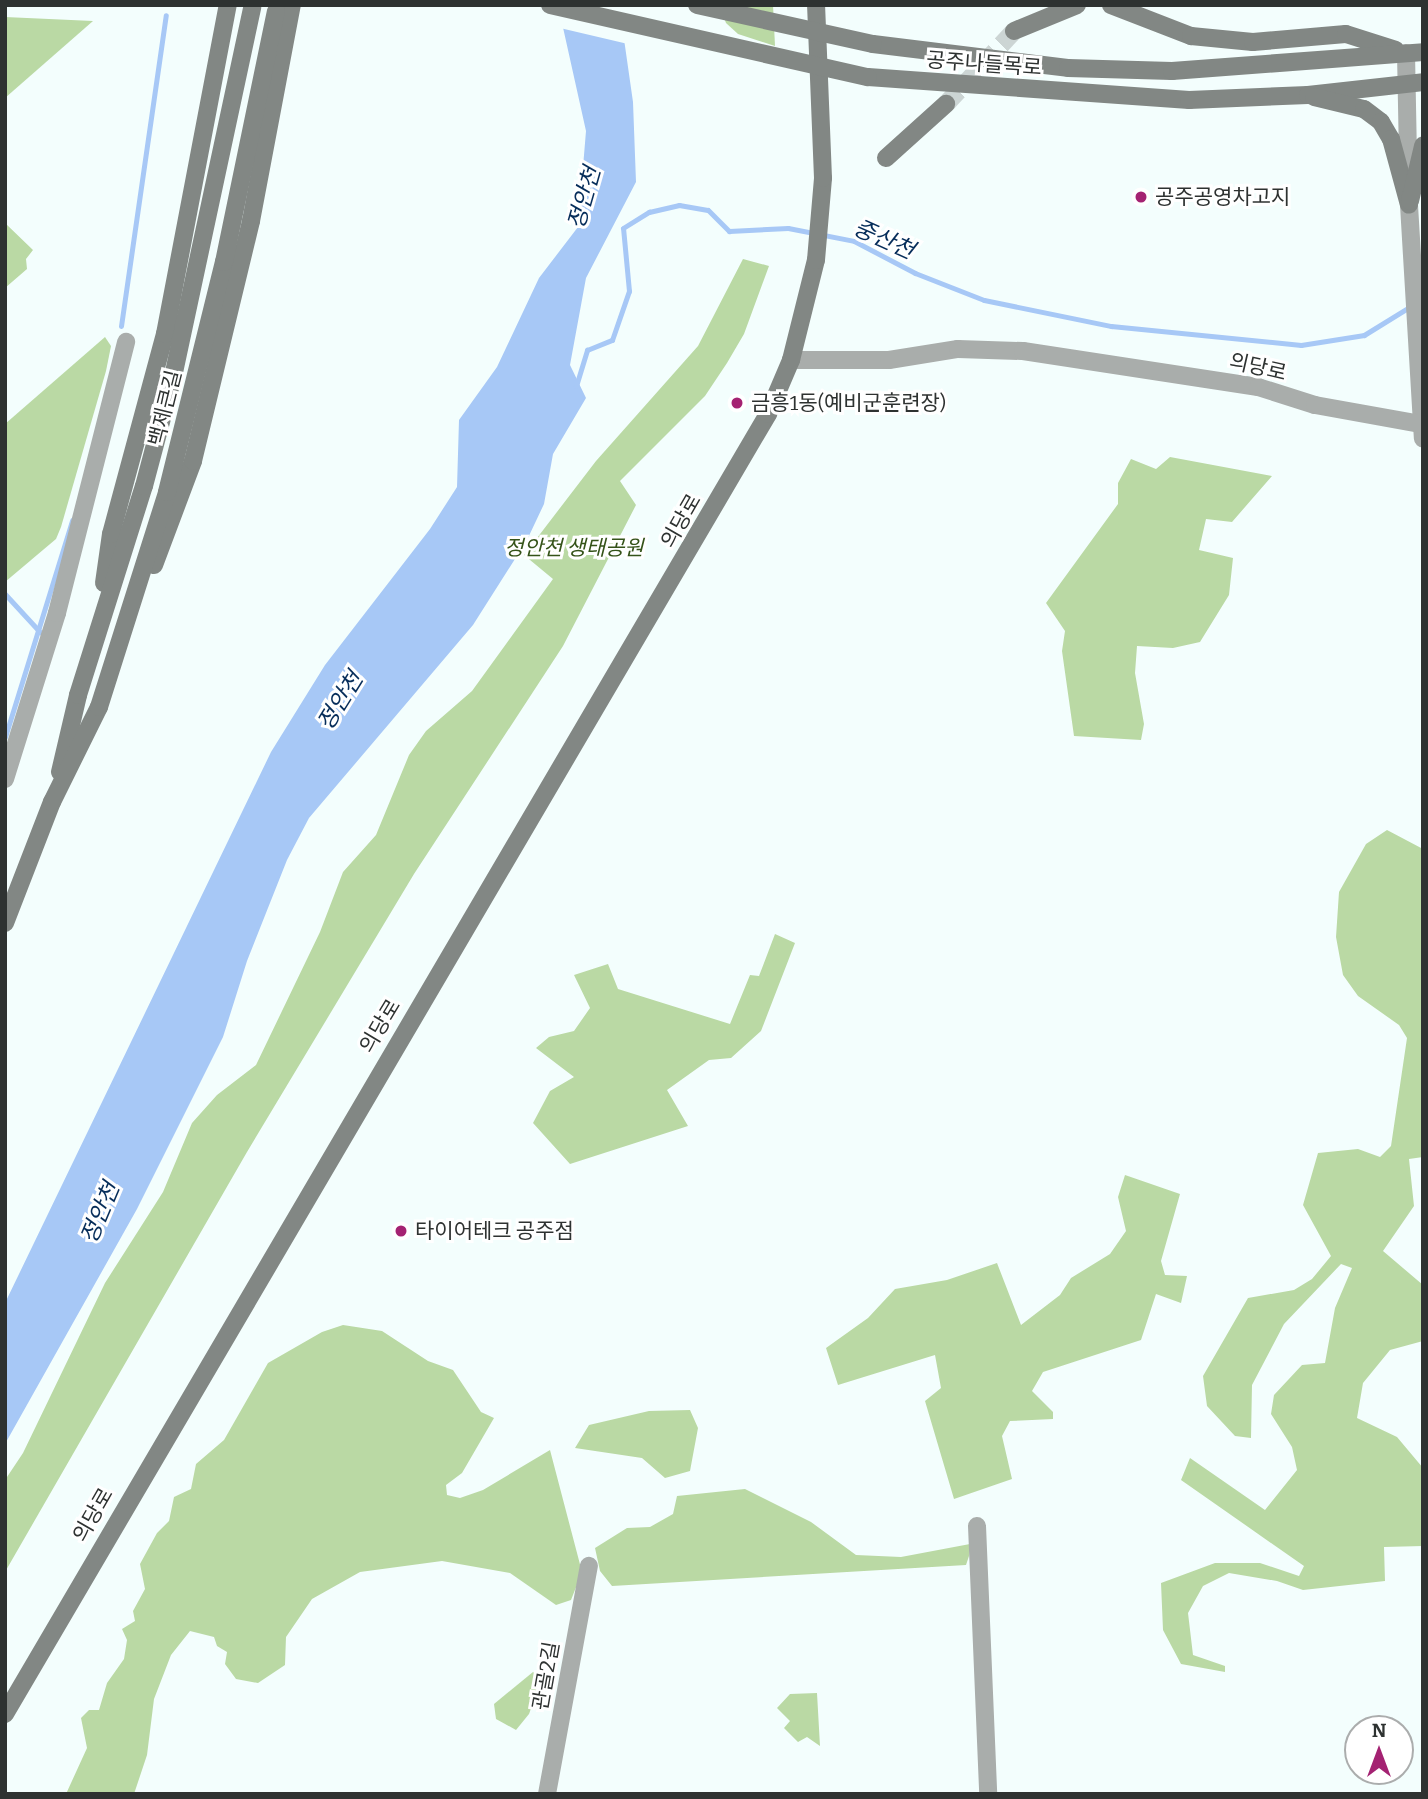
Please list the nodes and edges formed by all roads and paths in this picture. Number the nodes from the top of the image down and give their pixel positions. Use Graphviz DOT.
graph roads {
  1 [pos="228,5"];
  2 [pos="550,5"];
  3 [pos="697,5"];
  4 [pos="816,5"];
  5 [pos="1077,5"];
  6 [pos="1111,5"];
  7 [pos="252,7"];
  8 [pos="284,8"];
  9 [pos="1014,32"];
  10 [pos="1415,52"];
  11 [pos="1415,83"];
  12 [pos="1308,95"];
  13 [pos="946,104"];
  14 [pos="1423,146"];
  15 [pos="886,158"];
  16 [pos="1409,205"];
  17 [pos="126,342"];
  18 [pos="791,360"];
  19 [pos="1422,432"];
  20 [pos="99,624"];
  21 [pos="5,779"];
  22 [pos="52,802"];
  23 [pos="5,923"];
  24 [pos="978,1526"];
  25 [pos="589,1566"];
  26 [pos="5,1714"];
  27 [pos="547,1794"];
  28 [pos="988,1794"];
  1 -- 20 [label="main road"];
  2 -- 12 [label="main road, 공주나들목로, bridge"];
  3 -- 10 [label="main road, 공주나들목로, bridge"];
  4 -- 18 [label="main road, 의당로"];
  5 -- 9 [label="main road"];
  6 -- 10 [label="main road"];
  7 -- 20 [label="main road, 백제큰길"];
  8 -- 22 [label="main road, 백제큰길"];
  10 -- 11 [label="street"];
  11 -- 12 [label="main road, 공주나들목로"];
  11 -- 16 [label="street"];
  12 -- 16 [label="main road"];
  13 -- 15 [label="main road"];
  14 -- 16 [label="main road"];
  16 -- 19 [label="street"];
  17 -- 21 [label="street"];
  18 -- 19 [label="street, 의당로"];
  18 -- 26 [label="main road, 의당로"];
  20 -- 22 [label="main road, 백제큰길"];
  22 -- 23 [label="main road, 백제큰길"];
  24 -- 28 [label="street"];
  25 -- 27 [label="street, 관골2길"];
}
